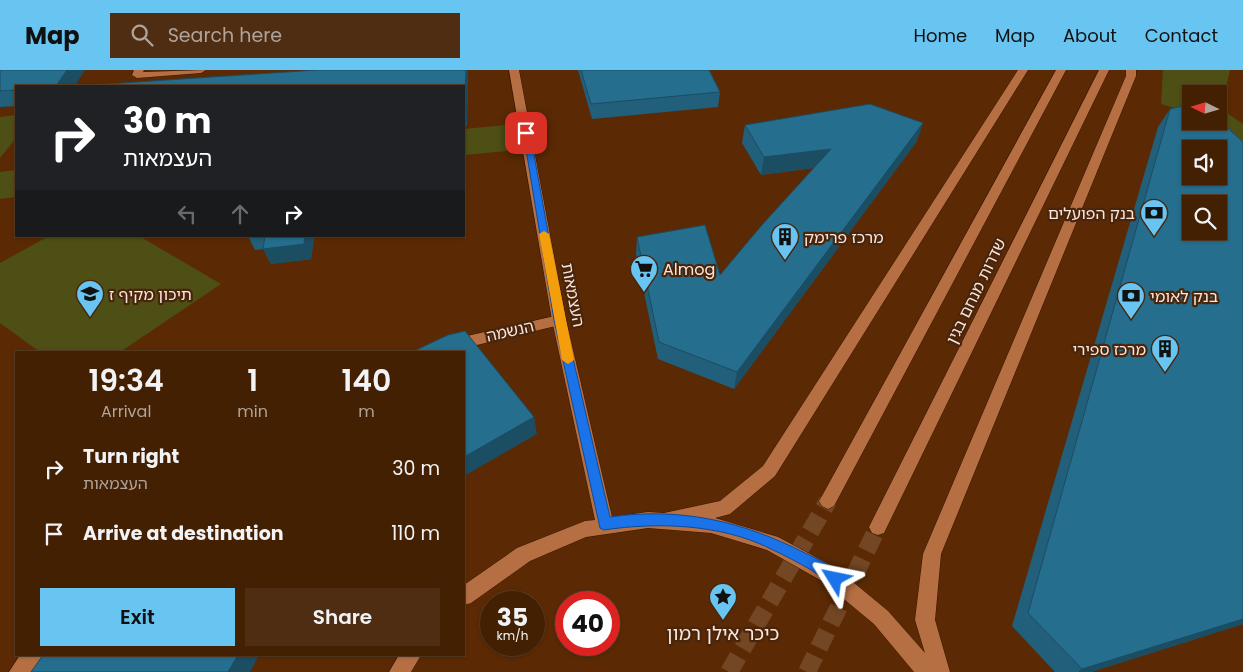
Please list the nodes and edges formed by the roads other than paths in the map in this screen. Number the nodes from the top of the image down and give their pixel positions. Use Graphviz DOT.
graph roads {
  1 [pos="140,70"];
  2 [pos="201,70"];
  3 [pos="514,70"];
  4 [pos="1022,70"];
  5 [pos="1061,70"];
  6 [pos="1104,70"];
  7 [pos="1131,70"];
  8 [pos="559,320"];
  9 [pos="436,351"];
  10 [pos="828,501"];
  11 [pos="669,519"];
  12 [pos="604,524"];
  13 [pos="878,527"];
  14 [pos="465,595"];
  15 [pos="32,656"];
  16 [pos="410,656"];
  17 [pos="19,672"];
  18 [pos="399,672"];
  19 [pos="927,672"];
  20 [pos="940,672"];
  1 -- 2 [label="main road"];
  3 -- 8 [label="main road, העצמאות"];
  4 -- 11 [label="main road"];
  5 -- 10 [label="main road, שדרות מנחם בגין"];
  6 -- 13 [label="main road, שדרות מנחם בגין"];
  7 -- 20 [label="main road"];
  8 -- 9 [label="main road, הנשמה"];
  8 -- 12 [label="main road, העצמאות"];
  11 -- 12 [label="main road"];
  11 -- 19 [label="main road"];
  12 -- 14 [label="main road"];
  15 -- 17 [label="main road"];
  16 -- 18 [label="main road"];
}
